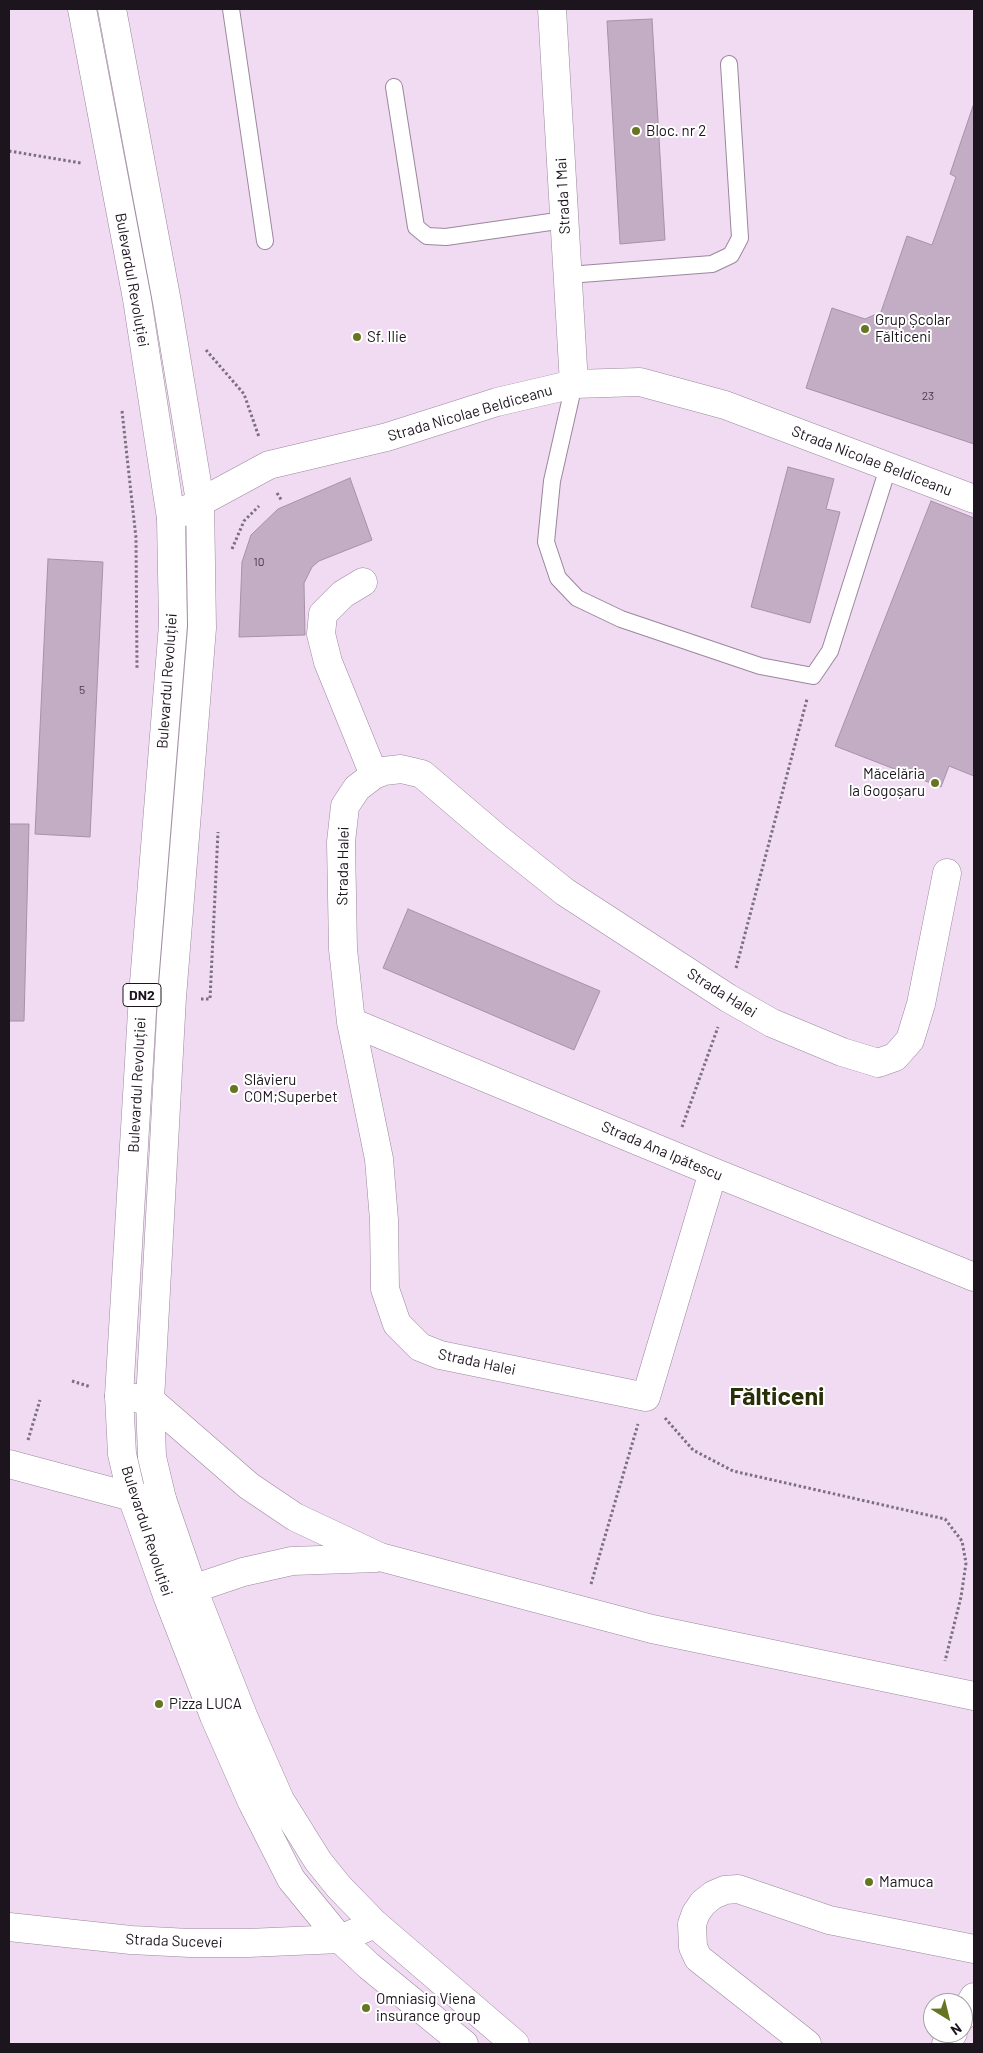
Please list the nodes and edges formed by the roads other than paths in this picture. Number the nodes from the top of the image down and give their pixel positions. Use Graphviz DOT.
graph roads {
  1 [pos="82,9"];
  2 [pos="112,9"];
  3 [pos="231,9"];
  4 [pos="552,9"];
  5 [pos="729,64"];
  6 [pos="394,87"];
  7 [pos="564,220"];
  8 [pos="265,240"];
  9 [pos="568,275"];
  10 [pos="574,384"];
  11 [pos="888,468"];
  12 [pos="974,500"];
  13 [pos="200,501"];
  14 [pos="172,518"];
  15 [pos="363,582"];
  16 [pos="374,776"];
  17 [pos="947,873"];
  18 [pos="351,1022"];
  19 [pos="713,1172"];
  20 [pos="974,1278"];
  21 [pos="119,1396"];
  22 [pos="150,1400"];
  23 [pos="14,1465"];
  24 [pos="132,1497"];
  25 [pos="162,1499"];
  26 [pos="380,1558"];
  27 [pos="193,1589"];
  28 [pos="168,1598"];
  29 [pos="974,1696"];
  30 [pos="375,1924"];
  31 [pos="9,1927"];
  32 [pos="340,1939"];
  33 [pos="974,1949"];
  34 [pos="464,2044"];
  35 [pos="516,2044"];
  36 [pos="808,2044"];
  1 -- 14 [label="street, Bulevardul Revoluției / DN2"];
  2 -- 13 [label="street, Bulevardul Revoluției / DN2"];
  3 -- 8 [label="lane"];
  4 -- 7 [label="street, Strada 1 Mai"];
  5 -- 9 [label="lane"];
  6 -- 7 [label="lane"];
  7 -- 9 [label="street, Strada 1 Mai"];
  9 -- 10 [label="street, Strada 1 Mai"];
  10 -- 11 [label="street, Strada Nicolae Beldiceanu"];
  10 -- 11 [label="lane"];
  10 -- 13 [label="street, Strada Nicolae Beldiceanu"];
  11 -- 12 [label="street, Strada Nicolae Beldiceanu"];
  13 -- 14 [label="street, Strada Nicolae Beldiceanu"];
  13 -- 22 [label="street, Bulevardul Revoluției / DN2"];
  14 -- 21 [label="street, Bulevardul Revoluției / DN2"];
  15 -- 16 [label="street"];
  16 -- 17 [label="street, Strada Halei"];
  16 -- 18 [label="street, Strada Halei"];
  18 -- 19 [label="street, Strada Ana Ipătescu"];
  18 -- 19 [label="street, Strada Halei"];
  19 -- 20 [label="street, Strada Ana Ipătescu"];
  21 -- 22 [label="street"];
  21 -- 24 [label="street, Bulevardul Revoluției / DN2"];
  22 -- 25 [label="street, Bulevardul Revoluției / DN2"];
  22 -- 26 [label="street"];
  23 -- 24 [label="street"];
  24 -- 25 [label="street"];
  24 -- 28 [label="street, Bulevardul Revoluției / DN2"];
  25 -- 27 [label="street, Bulevardul Revoluției / DN2"];
  26 -- 27 [label="street"];
  26 -- 29 [label="street"];
  27 -- 28 [label="street"];
  27 -- 30 [label="street, Bulevardul Revoluției / DN2"];
  28 -- 32 [label="street, Bulevardul Revoluției / DN2"];
  30 -- 32 [label="street, Strada Sucevei"];
  30 -- 35 [label="street, DN2"];
  31 -- 32 [label="street, Strada Sucevei"];
  32 -- 34 [label="street, DN2"];
  33 -- 36 [label="street"];
}
